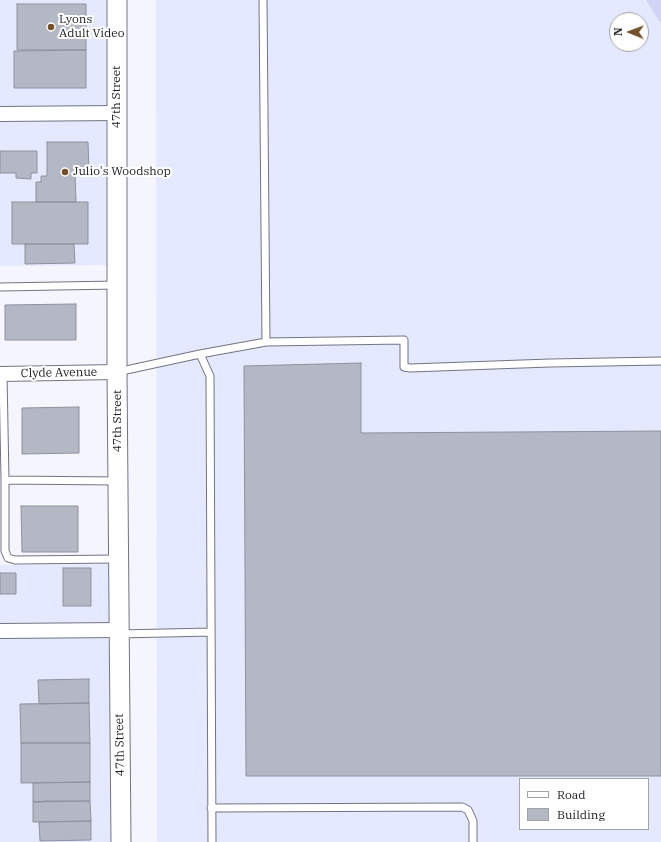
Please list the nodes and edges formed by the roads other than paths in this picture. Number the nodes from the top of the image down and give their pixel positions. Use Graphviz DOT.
graph roads {
  1 [pos="117,0"];
  2 [pos="263,0"];
  3 [pos="117,113"];
  4 [pos="0,114"];
  5 [pos="117,284"];
  6 [pos="0,287"];
  7 [pos="266,342"];
  8 [pos="200,354"];
  9 [pos="661,361"];
  10 [pos="117,372"];
  11 [pos="1,374"];
  12 [pos="5,480"];
  13 [pos="118,481"];
  14 [pos="118,559"];
  15 [pos="0,631"];
  16 [pos="119,632"];
  17 [pos="211,632"];
  18 [pos="212,808"];
  19 [pos="121,842"];
  20 [pos="212,842"];
  21 [pos="473,842"];
  1 -- 3 [label="main road, 47th Street"];
  2 -- 7 [label="lane"];
  3 -- 4 [label="street"];
  3 -- 5 [label="main road, 47th Street"];
  5 -- 6 [label="lane"];
  5 -- 10 [label="main road, 47th Street"];
  7 -- 8 [label="lane"];
  7 -- 9 [label="lane"];
  8 -- 10 [label="lane"];
  8 -- 17 [label="lane"];
  10 -- 11 [label="street, Clyde Avenue"];
  10 -- 13 [label="main road, 47th Street"];
  11 -- 12 [label="lane"];
  12 -- 13 [label="lane"];
  12 -- 14 [label="lane"];
  13 -- 14 [label="main road, 47th Street"];
  14 -- 16 [label="main road, 47th Street"];
  15 -- 16 [label="street"];
  16 -- 17 [label="lane"];
  16 -- 19 [label="main road, 47th Street"];
  17 -- 18 [label="lane"];
  18 -- 20 [label="lane"];
  18 -- 21 [label="lane"];
}
